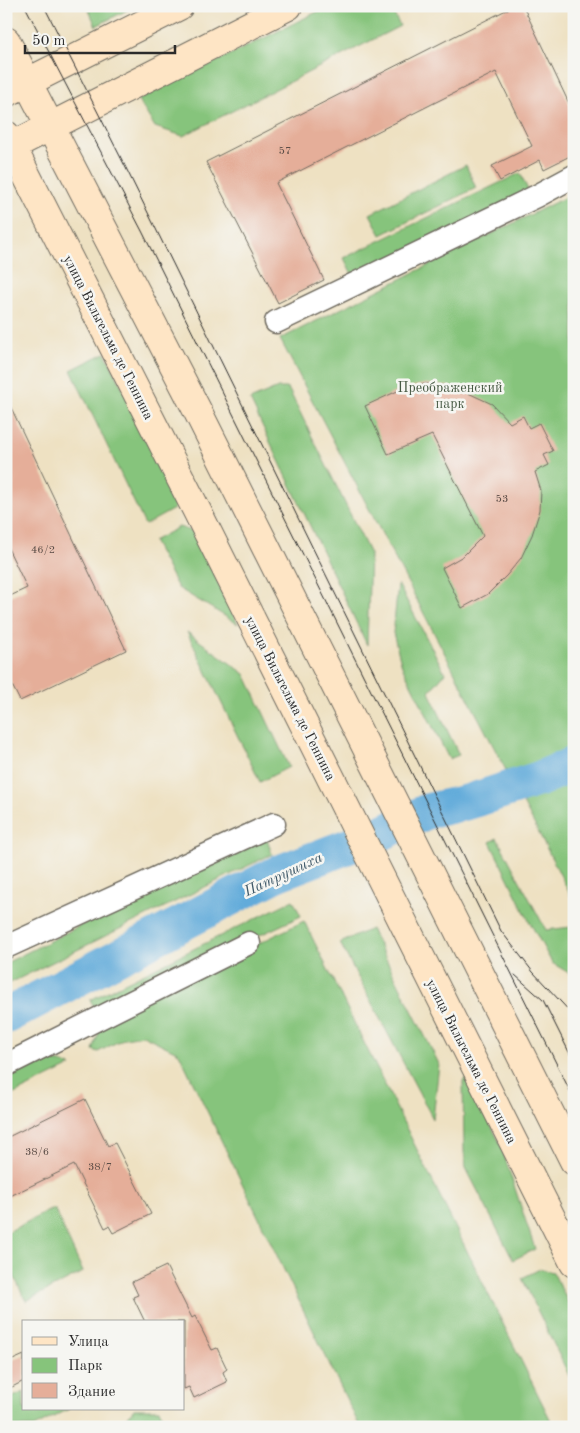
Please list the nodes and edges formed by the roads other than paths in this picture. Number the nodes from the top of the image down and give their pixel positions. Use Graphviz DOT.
graph roads {
  1 [pos="179,6"];
  2 [pos="288,6"];
  3 [pos="6,41"];
  4 [pos="17,88"];
  5 [pos="50,127"];
  6 [pos="8,143"];
  7 [pos="574,176"];
  8 [pos="276,322"];
  9 [pos="274,824"];
  10 [pos="249,942"];
  11 [pos="6,947"];
  12 [pos="6,1065"];
  13 [pos="574,1161"];
  14 [pos="574,1264"];
  1 -- 4 [label="street"];
  2 -- 5 [label="street"];
  3 -- 4 [label="street"];
  4 -- 5 [label="street"];
  5 -- 6 [label="street"];
  5 -- 13 [label="street"];
  6 -- 14 [label="street, улица Вильгельма де Геннина"];
  7 -- 8 [label="street"];
  9 -- 11 [label="street"];
  10 -- 12 [label="street"];
}
